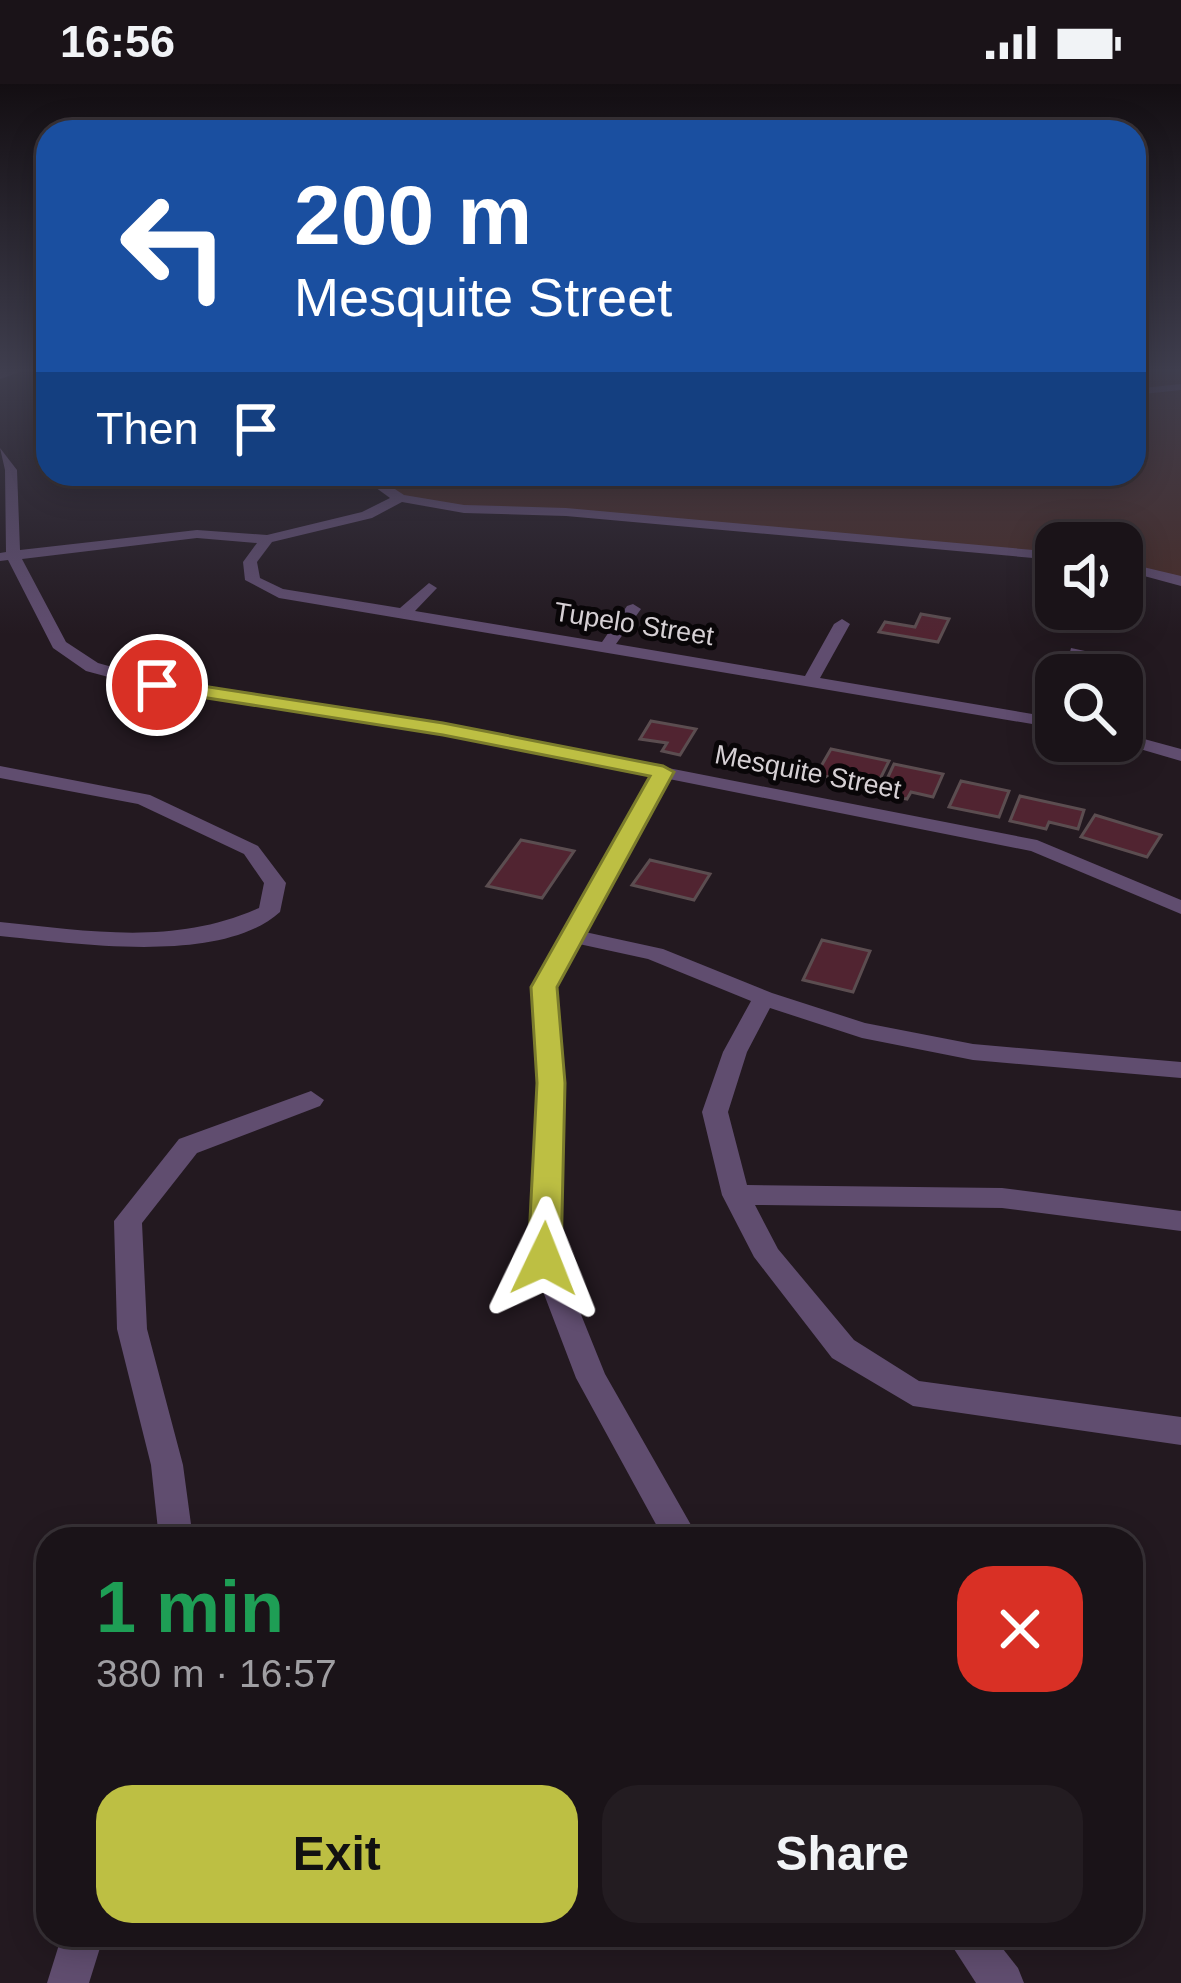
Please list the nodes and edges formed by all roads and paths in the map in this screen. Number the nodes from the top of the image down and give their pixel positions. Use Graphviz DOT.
graph roads {
  1 [pos="3,458"];
  2 [pos="382,486"];
  3 [pos="400,498"];
  4 [pos="267,539"];
  5 [pos="1035,554"];
  6 [pos="6,557"];
  7 [pos="1143,564"];
  8 [pos="1181,564"];
  9 [pos="1143,570"];
  10 [pos="1181,581"];
  11 [pos="429,588"];
  12 [pos="633,609"];
  13 [pos="401,616"];
  14 [pos="842,624"];
  15 [pos="607,646"];
  16 [pos="1077,651"];
  17 [pos="1076,654"];
  18 [pos="811,680"];
  19 [pos="1035,718"];
  20 [pos="1143,744"];
  21 [pos="1181,754"];
  22 [pos="0,772"];
  23 [pos="663,772"];
  24 [pos="1181,908"];
  25 [pos="0,929"];
  26 [pos="573,936"];
  27 [pos="764,998"];
  28 [pos="1181,1070"];
  29 [pos="310,1100"];
  30 [pos="736,1195"];
  31 [pos="1181,1221"];
  32 [pos="1181,1432"];
  33 [pos="175,1527"];
  34 [pos="675,1527"];
  35 [pos="79,1947"];
  36 [pos="975,1947"];
  37 [pos="68,1983"];
  38 [pos="1003,1983"];
  1 -- 6 [label="street, Mesquite Street"];
  2 -- 3 [label="street"];
  3 -- 4 [label="street"];
  3 -- 5 [label="street"];
  4 -- 6 [label="street"];
  4 -- 13 [label="street, Tupelo Street"];
  6 -- 23 [label="street, Mesquite Street"];
  7 -- 8 [label="street"];
  9 -- 10 [label="street"];
  11 -- 13 [label="street"];
  12 -- 15 [label="street"];
  13 -- 15 [label="street, Tupelo Street"];
  14 -- 18 [label="street"];
  15 -- 18 [label="street, Tupelo Street"];
  16 -- 17 [label="street"];
  18 -- 19 [label="street, Tupelo Street"];
  20 -- 21 [label="street"];
  22 -- 25 [label="street"];
  23 -- 24 [label="street, Mesquite Street"];
  23 -- 26 [label="street"];
  26 -- 27 [label="street"];
  26 -- 34 [label="street"];
  27 -- 28 [label="street"];
  27 -- 30 [label="street"];
  29 -- 33 [label="street"];
  30 -- 31 [label="street"];
  30 -- 32 [label="street"];
  35 -- 37 [label="street"];
  36 -- 38 [label="street"];
}
